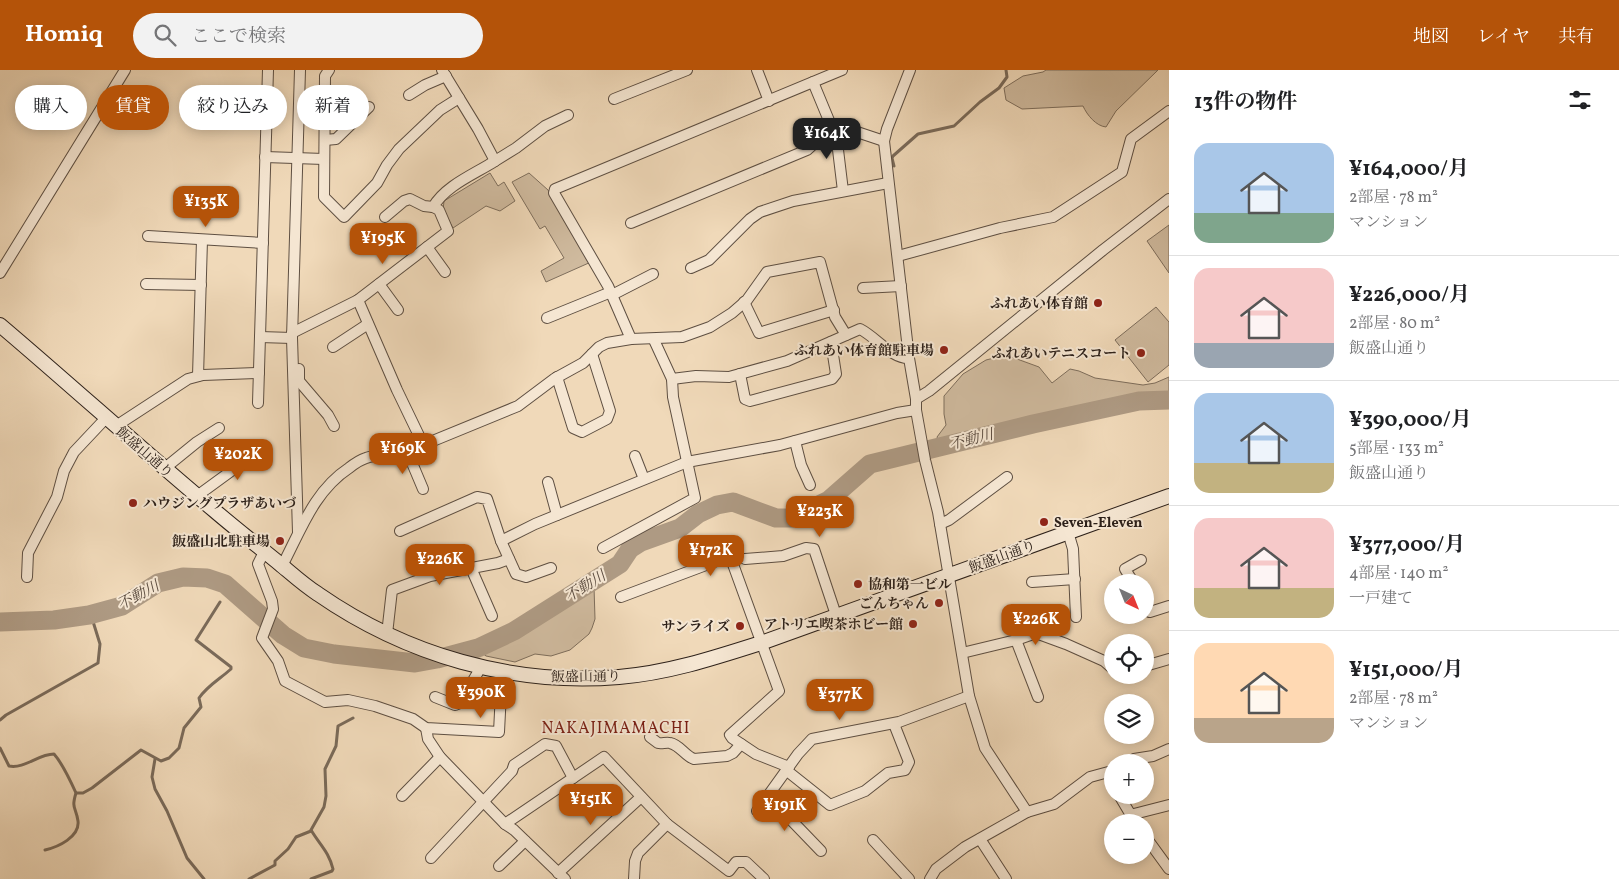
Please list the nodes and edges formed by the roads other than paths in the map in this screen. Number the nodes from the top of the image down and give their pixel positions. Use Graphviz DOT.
graph roads {
  1 [pos="124,70"];
  2 [pos="268,70"];
  3 [pos="300,70"];
  4 [pos="328,70"];
  5 [pos="687,70"];
  6 [pos="757,70"];
  7 [pos="842,70"];
  8 [pos="910,70"];
  9 [pos="444,73"];
  10 [pos="813,82"];
  11 [pos="409,95"];
  12 [pos="459,98"];
  13 [pos="614,99"];
  14 [pos="769,101"];
  15 [pos="1169,111"];
  16 [pos="568,115"];
  17 [pos="832,124"];
  18 [pos="345,130"];
  19 [pos="325,140"];
  20 [pos="884,140"];
  21 [pos="265,157"];
  22 [pos="297,158"];
  23 [pos="324,159"];
  24 [pos="496,161"];
  25 [pos="888,183"];
  26 [pos="843,191"];
  27 [pos="1169,199"];
  28 [pos="433,207"];
  29 [pos="386,217"];
  30 [pos="631,223"];
  31 [pos="148,236"];
  32 [pos="202,240"];
  33 [pos="263,243"];
  34 [pos="427,247"];
  35 [pos="898,256"];
  36 [pos="691,268"];
  37 [pos="445,272"];
  38 [pos="0,273"];
  39 [pos="653,274"];
  40 [pos="146,284"];
  41 [pos="379,284"];
  42 [pos="201,285"];
  43 [pos="901,286"];
  44 [pos="863,288"];
  45 [pos="611,294"];
  46 [pos="358,300"];
  47 [pos="744,302"];
  48 [pos="398,310"];
  49 [pos="834,310"];
  50 [pos="547,318"];
  51 [pos="368,324"];
  52 [pos="0,325"];
  53 [pos="294,334"];
  54 [pos="846,335"];
  55 [pos="260,337"];
  56 [pos="631,340"];
  57 [pos="654,340"];
  58 [pos="831,342"];
  59 [pos="333,348"];
  60 [pos="592,354"];
  61 [pos="909,358"];
  62 [pos="259,373"];
  63 [pos="740,374"];
  64 [pos="198,376"];
  65 [pos="557,377"];
  66 [pos="672,379"];
  67 [pos="916,399"];
  68 [pos="258,402"];
  69 [pos="916,410"];
  70 [pos="111,422"];
  71 [pos="334,426"];
  72 [pos="219,428"];
  73 [pos="795,441"];
  74 [pos="423,444"];
  75 [pos="264,447"];
  76 [pos="407,451"];
  77 [pos="635,456"];
  78 [pos="687,462"];
  79 [pos="165,468"];
  80 [pos="1007,477"];
  81 [pos="644,479"];
  82 [pos="548,482"];
  83 [pos="810,485"];
  84 [pos="423,489"];
  85 [pos="197,496"];
  86 [pos="1169,496"];
  87 [pos="557,515"];
  88 [pos="940,524"];
  89 [pos="400,531"];
  90 [pos="1068,532"];
  91 [pos="298,534"];
  92 [pos="501,541"];
  93 [pos="603,548"];
  94 [pos="264,552"];
  95 [pos="745,559"];
  96 [pos="510,560"];
  97 [pos="1141,560"];
  98 [pos="282,566"];
  99 [pos="471,568"];
  100 [pos="551,568"];
  101 [pos="1128,574"];
  102 [pos="949,575"];
  103 [pos="27,577"];
  104 [pos="1075,579"];
  105 [pos="1032,582"];
  106 [pos="621,597"];
  107 [pos="1169,606"];
  108 [pos="1154,611"];
  109 [pos="836,615"];
  110 [pos="492,616"];
  111 [pos="1076,617"];
  112 [pos="386,634"];
  113 [pos="1016,640"];
  114 [pos="761,643"];
  115 [pos="962,653"];
  116 [pos="1169,659"];
  117 [pos="1104,662"];
  118 [pos="1154,663"];
  119 [pos="481,667"];
  120 [pos="502,672"];
  121 [pos="969,696"];
  122 [pos="435,697"];
  123 [pos="1038,697"];
  124 [pos="894,724"];
  125 [pos="426,728"];
  126 [pos="650,737"];
  127 [pos="741,744"];
  128 [pos="1169,749"];
  129 [pos="1154,755"];
  130 [pos="440,757"];
  131 [pos="788,769"];
  132 [pos="1104,776"];
  133 [pos="573,778"];
  134 [pos="402,796"];
  135 [pos="768,796"];
  136 [pos="641,797"];
  137 [pos="483,801"];
  138 [pos="1169,805"];
  139 [pos="757,811"];
  140 [pos="1027,812"];
  141 [pos="1145,814"];
  142 [pos="505,824"];
  143 [pos="667,824"];
  144 [pos="980,839"];
  145 [pos="873,840"];
  146 [pos="525,841"];
  147 [pos="1154,848"];
  148 [pos="821,851"];
  149 [pos="432,858"];
  150 [pos="499,866"];
  151 [pos="1168,866"];
  152 [pos="561,876"];
  153 [pos="634,879"];
  154 [pos="763,879"];
  155 [pos="909,879"];
  156 [pos="930,879"];
  157 [pos="1006,879"];
  1 -- 38 [label="street"];
  2 -- 21 [label="street"];
  3 -- 22 [label="street"];
  4 -- 19 [label="street"];
  5 -- 13 [label="street"];
  6 -- 14 [label="street"];
  7 -- 10 [label="street"];
  8 -- 20 [label="street"];
  9 -- 11 [label="street"];
  9 -- 12 [label="street"];
  10 -- 14 [label="street"];
  10 -- 17 [label="street"];
  12 -- 23 [label="street"];
  12 -- 24 [label="street"];
  14 -- 45 [label="street"];
  15 -- 35 [label="street"];
  16 -- 24 [label="street"];
  17 -- 20 [label="street"];
  17 -- 26 [label="street"];
  17 -- 30 [label="street"];
  18 -- 19 [label="street"];
  19 -- 23 [label="street"];
  20 -- 25 [label="street"];
  21 -- 22 [label="street"];
  21 -- 33 [label="street"];
  22 -- 23 [label="street"];
  22 -- 53 [label="street"];
  24 -- 28 [label="street"];
  25 -- 26 [label="street"];
  25 -- 35 [label="street"];
  26 -- 36 [label="street"];
  27 -- 67 [label="street"];
  28 -- 29 [label="street"];
  28 -- 34 [label="street"];
  31 -- 32 [label="street"];
  32 -- 33 [label="street"];
  32 -- 42 [label="street"];
  33 -- 55 [label="street"];
  34 -- 37 [label="street"];
  34 -- 41 [label="street"];
  35 -- 43 [label="street"];
  39 -- 45 [label="street"];
  40 -- 42 [label="street"];
  41 -- 46 [label="street"];
  41 -- 48 [label="street"];
  42 -- 64 [label="street"];
  43 -- 44 [label="street"];
  43 -- 61 [label="street"];
  45 -- 50 [label="street"];
  45 -- 56 [label="street"];
  46 -- 51 [label="street"];
  46 -- 53 [label="street"];
  47 -- 49 [label="street"];
  47 -- 49 [label="street"];
  47 -- 57 [label="street"];
  49 -- 54 [label="street"];
  51 -- 59 [label="street"];
  51 -- 74 [label="street"];
  52 -- 70 [label="street, 飯盛山通り"];
  53 -- 55 [label="street"];
  53 -- 71 [label="street"];
  53 -- 91 [label="street"];
  54 -- 58 [label="street"];
  54 -- 61 [label="street"];
  55 -- 62 [label="street"];
  56 -- 57 [label="street"];
  56 -- 60 [label="street"];
  57 -- 66 [label="street"];
  58 -- 63 [label="street"];
  58 -- 63 [label="street"];
  60 -- 65 [label="street"];
  60 -- 65 [label="street"];
  61 -- 67 [label="street"];
  62 -- 64 [label="street"];
  62 -- 68 [label="street"];
  63 -- 66 [label="street"];
  64 -- 70 [label="street"];
  65 -- 74 [label="street"];
  66 -- 78 [label="street"];
  67 -- 69 [label="street"];
  69 -- 73 [label="street"];
  69 -- 88 [label="street"];
  70 -- 79 [label="street, 飯盛山通り"];
  70 -- 103 [label="street"];
  72 -- 79 [label="street"];
  73 -- 78 [label="street"];
  73 -- 83 [label="street"];
  74 -- 76 [label="street"];
  75 -- 85 [label="street"];
  76 -- 84 [label="street"];
  76 -- 91 [label="street"];
  77 -- 81 [label="street"];
  78 -- 81 [label="street"];
  78 -- 93 [label="street"];
  79 -- 85 [label="street, 飯盛山通り"];
  80 -- 88 [label="street"];
  81 -- 87 [label="street"];
  82 -- 87 [label="street"];
  85 -- 94 [label="street, 飯盛山通り"];
  86 -- 90 [label="street, 飯盛山通り"];
  87 -- 92 [label="street"];
  88 -- 102 [label="street"];
  89 -- 92 [label="street"];
  90 -- 102 [label="street, 飯盛山通り"];
  90 -- 104 [label="street"];
  91 -- 98 [label="street"];
  92 -- 96 [label="street"];
  94 -- 98 [label="street, 飯盛山通り"];
  94 -- 125 [label="street"];
  95 -- 109 [label="street"];
  96 -- 99 [label="street"];
  96 -- 100 [label="street"];
  97 -- 101 [label="street"];
  98 -- 112 [label="street, 飯盛山通り"];
  99 -- 110 [label="street"];
  99 -- 112 [label="street"];
  102 -- 109 [label="street, 飯盛山通り"];
  102 -- 115 [label="street"];
  104 -- 105 [label="street"];
  104 -- 111 [label="street"];
  106 -- 114 [label="street"];
  107 -- 108 [label="street"];
  109 -- 114 [label="street, 飯盛山通り"];
  112 -- 119 [label="street, 飯盛山通り"];
  113 -- 115 [label="street"];
  113 -- 117 [label="street"];
  113 -- 123 [label="street"];
  114 -- 120 [label="street, 飯盛山通り"];
  114 -- 127 [label="street"];
  115 -- 121 [label="street"];
  116 -- 118 [label="street"];
  119 -- 120 [label="street, 飯盛山通り"];
  119 -- 122 [label="street"];
  120 -- 125 [label="street"];
  121 -- 124 [label="street"];
  121 -- 140 [label="street"];
  124 -- 131 [label="street"];
  124 -- 131 [label="street"];
  125 -- 130 [label="street"];
  126 -- 127 [label="street"];
  127 -- 131 [label="street"];
  128 -- 129 [label="street"];
  130 -- 134 [label="street"];
  130 -- 137 [label="street"];
  131 -- 135 [label="street"];
  132 -- 140 [label="street"];
  133 -- 136 [label="street"];
  133 -- 137 [label="street"];
  133 -- 142 [label="street"];
  135 -- 139 [label="street"];
  135 -- 148 [label="street"];
  136 -- 143 [label="street"];
  136 -- 152 [label="street"];
  137 -- 142 [label="street"];
  137 -- 149 [label="street"];
  138 -- 141 [label="street"];
  140 -- 144 [label="street"];
  142 -- 146 [label="street"];
  143 -- 153 [label="street"];
  143 -- 154 [label="street"];
  144 -- 156 [label="street"];
  144 -- 157 [label="street"];
  145 -- 155 [label="street"];
  146 -- 150 [label="street"];
  146 -- 152 [label="street"];
  147 -- 151 [label="street"];
}
